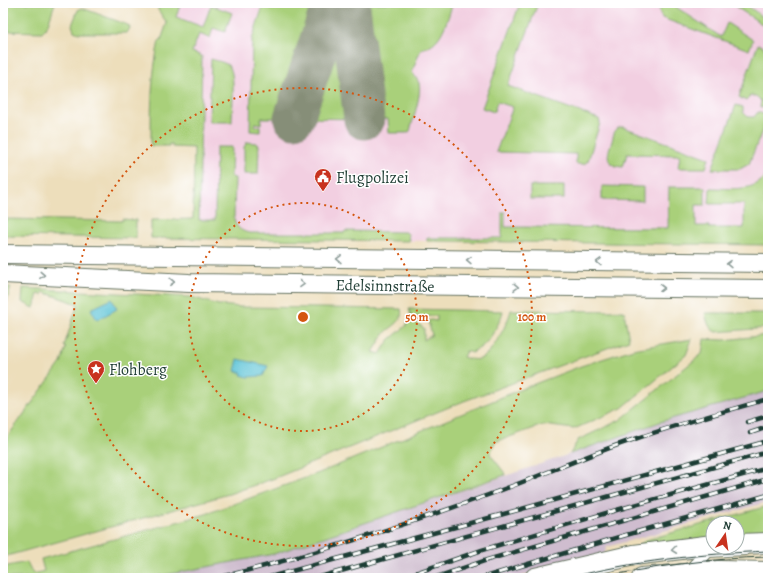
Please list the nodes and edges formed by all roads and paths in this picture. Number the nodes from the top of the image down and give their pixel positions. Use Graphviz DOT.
graph roads {
  1 [pos="3,254"];
  2 [pos="768,263"];
  3 [pos="3,274"];
  4 [pos="768,289"];
  5 [pos="768,543"];
  6 [pos="745,544"];
  7 [pos="705,546"];
  8 [pos="768,547"];
  9 [pos="768,572"];
  10 [pos="681,576"];
  11 [pos="535,578"];
  12 [pos="642,578"];
  2 -- 1 [label="main road, Edelsinnstraße, one-way"];
  3 -- 4 [label="main road, Edelsinnstraße, one-way"];
  5 -- 6 [label="main road"];
  7 -- 11 [label="main road, one-way"];
  8 -- 10 [label="street"];
  9 -- 10 [label="main road"];
  10 -- 12 [label="main road"];
}
